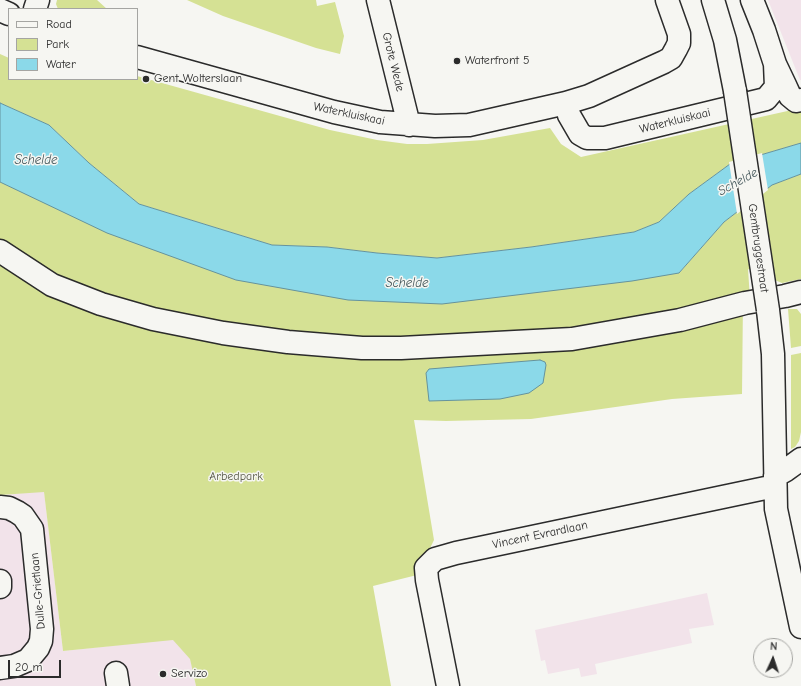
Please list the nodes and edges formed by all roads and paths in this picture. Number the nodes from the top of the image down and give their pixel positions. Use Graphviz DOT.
graph roads {
  1 [pos="378,0"];
  2 [pos="667,0"];
  3 [pos="713,0"];
  4 [pos="752,0"];
  5 [pos="138,56"];
  6 [pos="775,64"];
  7 [pos="798,101"];
  8 [pos="566,103"];
  9 [pos="408,125"];
  10 [pos="0,252"];
  11 [pos="793,294"];
  12 [pos="801,459"];
  13 [pos="775,481"];
  14 [pos="0,507"];
  15 [pos="0,581"];
  16 [pos="0,587"];
  17 [pos="801,626"];
  18 [pos="0,668"];
  19 [pos="448,686"];
  1 -- 9 [label="street, Grote Wede"];
  2 -- 8 [label="street, Waterkluiskaai"];
  3 -- 13 [label="street, Gentbruggestraat, bridge"];
  4 -- 6 [label="street"];
  5 -- 9 [label="street, Waterkluiskaai"];
  6 -- 7 [label="street"];
  6 -- 8 [label="street, Waterkluiskaai"];
  8 -- 9 [label="street, Waterkluiskaai"];
  10 -- 11 [label="street"];
  12 -- 13 [label="street, Vincent Evrardlaan"];
  13 -- 17 [label="street, Gentbruggestraat"];
  13 -- 19 [label="street, Vincent Evrardlaan"];
  14 -- 18 [label="street, Dulle-Grietlaan"];
  15 -- 16 [label="street"];
}
